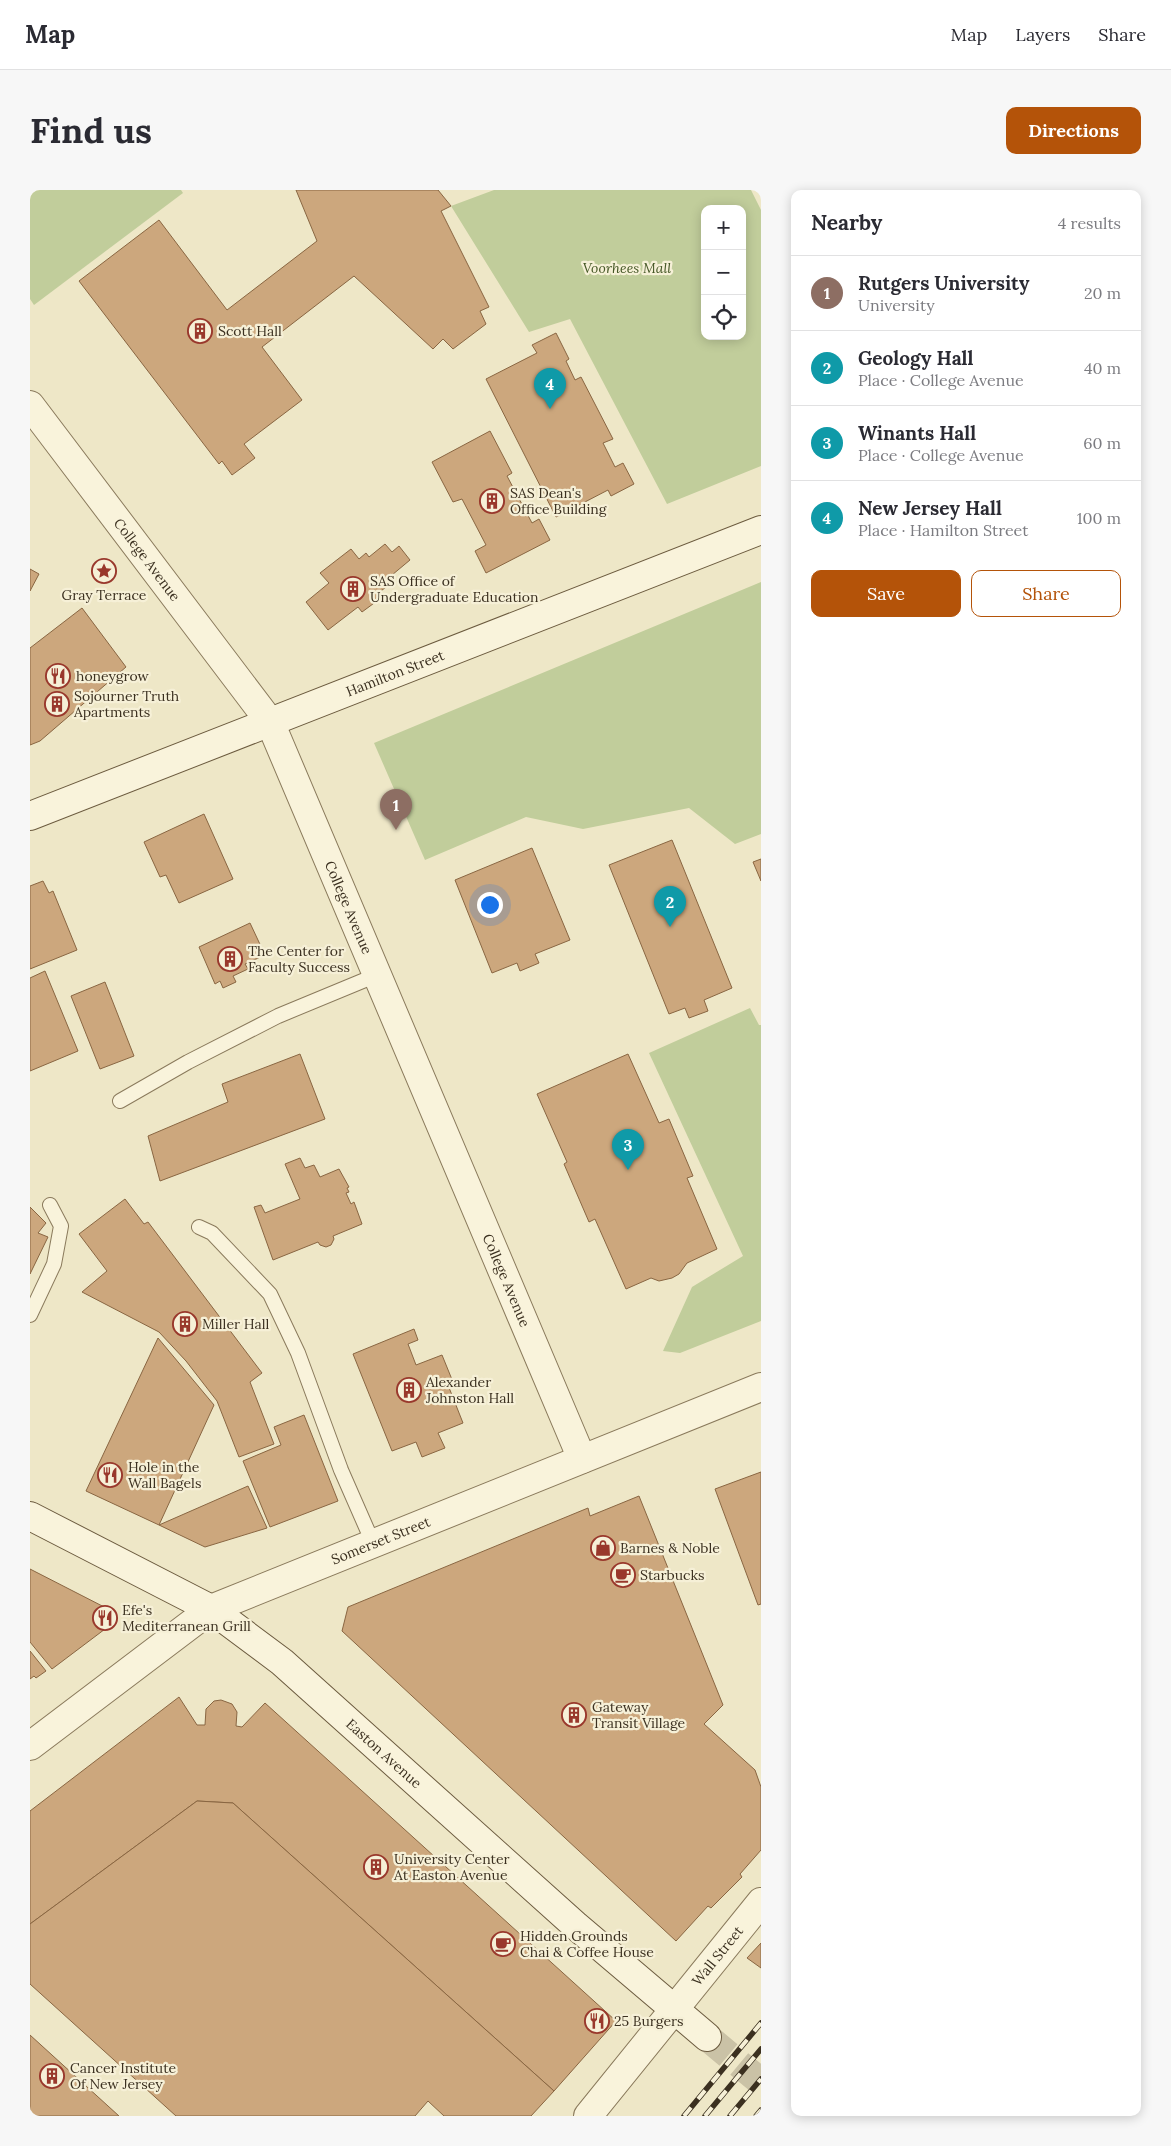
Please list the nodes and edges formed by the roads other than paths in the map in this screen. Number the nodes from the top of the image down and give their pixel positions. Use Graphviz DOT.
graph roads {
  1 [pos="30,405"];
  2 [pos="761,530"];
  3 [pos="270,722"];
  4 [pos="30,816"];
  5 [pos="377,975"];
  6 [pos="120,1101"];
  7 [pos="50,1205"];
  8 [pos="199,1226"];
  9 [pos="30,1315"];
  10 [pos="761,1387"];
  11 [pos="582,1459"];
  12 [pos="30,1516"];
  13 [pos="373,1543"];
  14 [pos="211,1609"];
  15 [pos="30,1746"];
  16 [pos="761,1902"];
  17 [pos="674,2010"];
  18 [pos="706,2037"];
  19 [pos="588,2116"];
  1 -- 3 [label="street, College Avenue"];
  2 -- 3 [label="street, Hamilton Street"];
  3 -- 4 [label="street, Hamilton Street"];
  3 -- 5 [label="street, College Avenue"];
  5 -- 6 [label="lane"];
  5 -- 11 [label="street, College Avenue"];
  7 -- 9 [label="lane"];
  8 -- 13 [label="lane"];
  10 -- 11 [label="street, Somerset Street"];
  11 -- 13 [label="street, Somerset Street"];
  12 -- 14 [label="street, Easton Avenue"];
  13 -- 14 [label="street, Somerset Street"];
  14 -- 15 [label="street, Somerset Street"];
  14 -- 17 [label="street, Easton Avenue"];
  16 -- 17 [label="street, Wall Street"];
  17 -- 18 [label="street, Easton Avenue"];
  17 -- 19 [label="street, Wall Street"];
}
